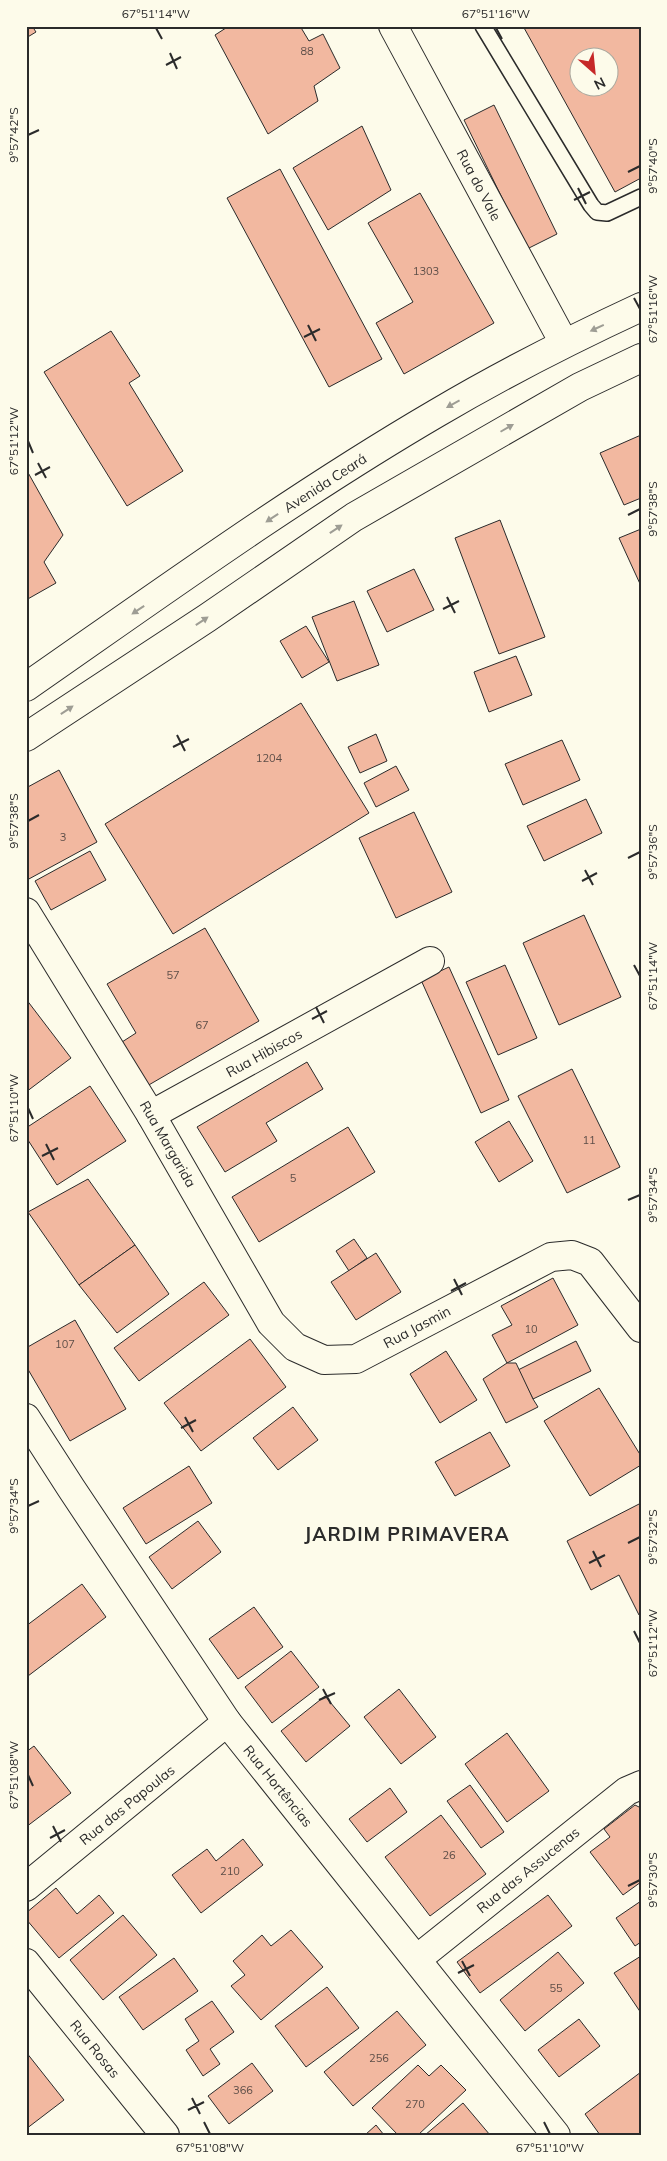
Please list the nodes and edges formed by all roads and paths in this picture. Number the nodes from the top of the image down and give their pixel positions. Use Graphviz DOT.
graph roads {
  1 [pos="393,26"];
  2 [pos="483,26"];
  3 [pos="641,197"];
  4 [pos="641,306"];
  5 [pos="564,343"];
  6 [pos="641,358"];
  7 [pos="26,687"];
  8 [pos="26,737"];
  9 [pos="26,912"];
  10 [pos="430,961"];
  11 [pos="151,1116"];
  12 [pos="641,1328"];
  13 [pos="324,1360"];
  14 [pos="26,1418"];
  15 [pos="227,1722"];
  16 [pos="641,1785"];
  17 [pos="26,1887"];
  18 [pos="417,1959"];
  19 [pos="26,1963"];
  20 [pos="164,2135"];
  21 [pos="556,2135"];
  1 -- 5 [label="street, Rua do Vale"];
  2 -- 3 [label="lane"];
  4 -- 5 [label="street, Avenida Ceará, one-way"];
  5 -- 7 [label="street, Avenida Ceará, one-way"];
  8 -- 6 [label="street, one-way"];
  9 -- 11 [label="street, Rua Margarida"];
  10 -- 11 [label="street, Rua Hibiscos"];
  11 -- 13 [label="street, Rua Margarida"];
  12 -- 13 [label="street, Rua Jasmin"];
  14 -- 15 [label="street, Rua Hortências"];
  15 -- 17 [label="street, Rua das Papoulas"];
  15 -- 18 [label="street, Rua Hortências"];
  16 -- 18 [label="street, Rua das Assucenas"];
  18 -- 21 [label="street, Rua Hortências"];
  19 -- 20 [label="street, Rua Rosas"];
}
